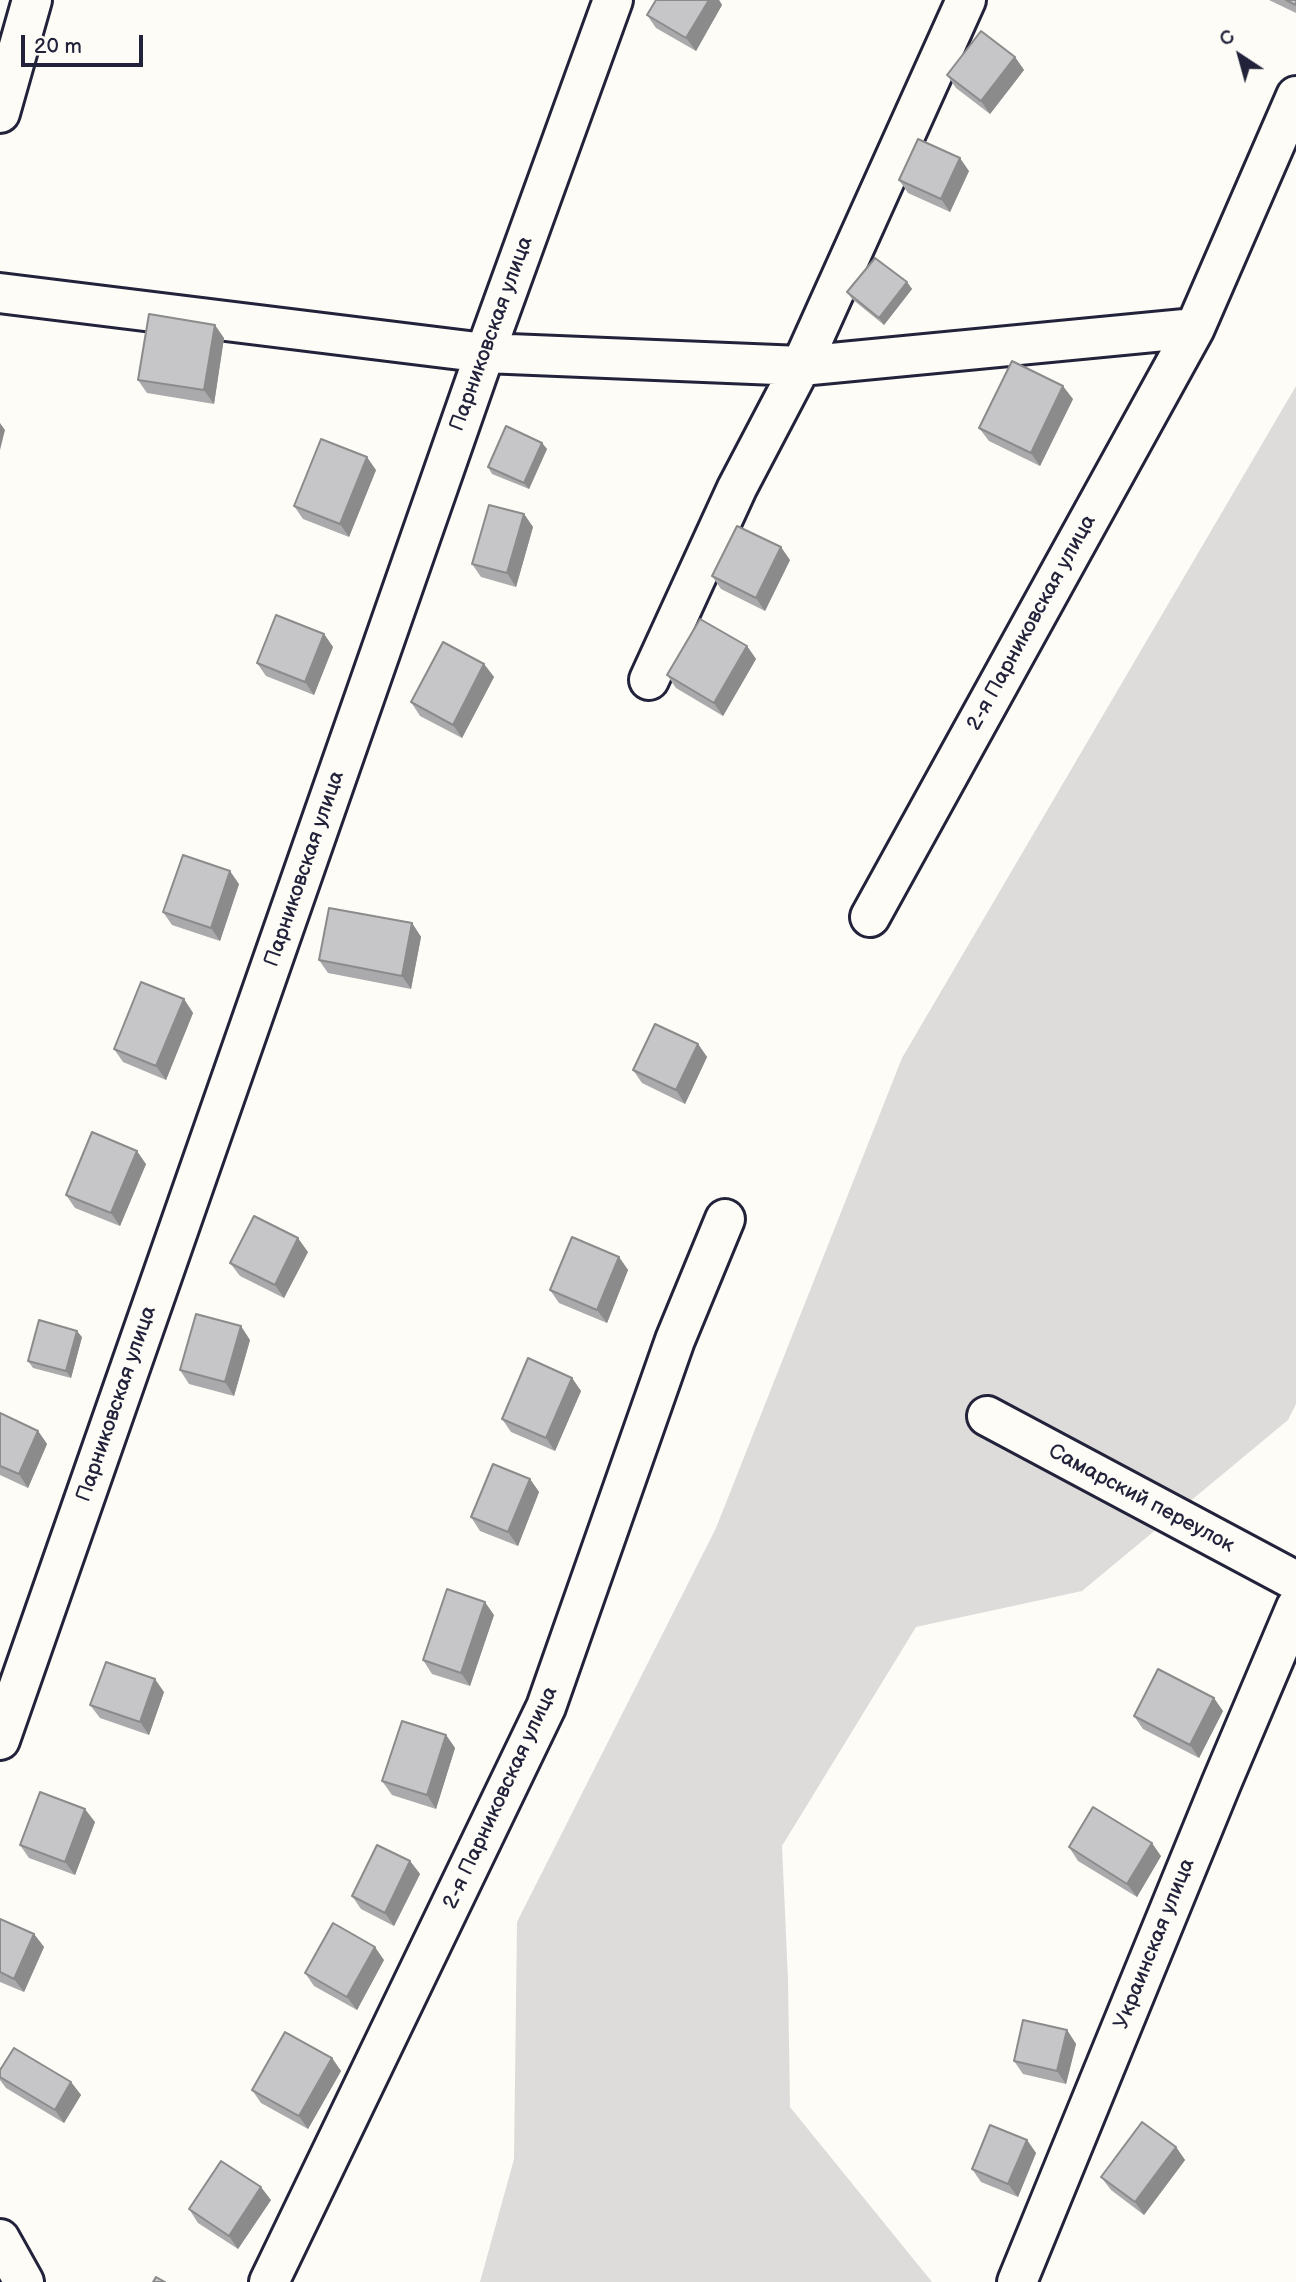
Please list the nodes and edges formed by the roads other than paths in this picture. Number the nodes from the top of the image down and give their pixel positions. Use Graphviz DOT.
graph roads {
  1 [pos="32,0"];
  2 [pos="613,0"];
  3 [pos="967,0"];
  4 [pos="1296,96"];
  5 [pos="0,113"];
  6 [pos="0,293"];
  7 [pos="1195,328"];
  8 [pos="485,353"];
  9 [pos="801,366"];
  10 [pos="649,680"];
  11 [pos="870,917"];
  12 [pos="725,1219"];
  13 [pos="987,1416"];
  14 [pos="1296,1581"];
  15 [pos="1296,1607"];
  16 [pos="0,1740"];
  17 [pos="0,2239"];
  18 [pos="24,2282"];
  19 [pos="269,2282"];
  20 [pos="1017,2282"];
  1 -- 5 [label="street"];
  2 -- 8 [label="street, Парниковская улица"];
  3 -- 9 [label="street"];
  4 -- 7 [label="street, 2-я Парниковская улица"];
  6 -- 8 [label="street"];
  7 -- 9 [label="street"];
  7 -- 11 [label="street, 2-я Парниковская улица"];
  8 -- 9 [label="street"];
  8 -- 16 [label="street, Парниковская улица"];
  9 -- 10 [label="street"];
  12 -- 19 [label="street, 2-я Парниковская улица"];
  13 -- 14 [label="street, Самарский переулок"];
  15 -- 20 [label="street, Украинская улица"];
  17 -- 18 [label="street"];
}
